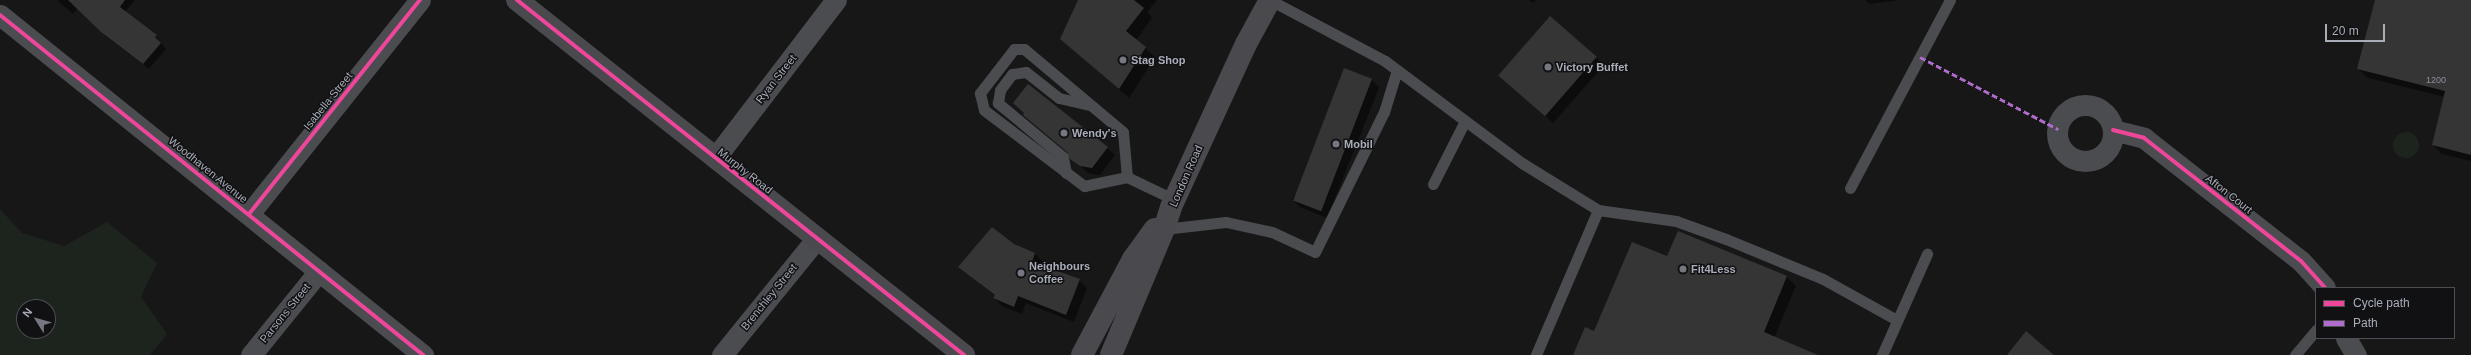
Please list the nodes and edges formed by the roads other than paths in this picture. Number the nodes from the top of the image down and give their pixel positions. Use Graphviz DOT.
graph roads {
  1 [pos="420,0"];
  2 [pos="517,0"];
  3 [pos="836,0"];
  4 [pos="1270,0"];
  5 [pos="1950,0"];
  6 [pos="0,15"];
  7 [pos="1397,70"];
  8 [pos="1091,105"];
  9 [pos="1465,121"];
  10 [pos="2113,130"];
  11 [pos="715,158"];
  12 [pos="1066,173"];
  13 [pos="1127,177"];
  14 [pos="1433,184"];
  15 [pos="1850,188"];
  16 [pos="1173,203"];
  17 [pos="1598,210"];
  18 [pos="249,214"];
  19 [pos="1164,229"];
  20 [pos="817,238"];
  21 [pos="1927,254"];
  22 [pos="319,271"];
  23 [pos="2324,287"];
  24 [pos="1897,320"];
  25 [pos="2315,331"];
  26 [pos="2347,339"];
  27 [pos="955,348"];
  28 [pos="251,355"];
  29 [pos="423,355"];
  30 [pos="722,355"];
  31 [pos="975,355"];
  32 [pos="1082,355"];
  33 [pos="1111,355"];
  34 [pos="1536,355"];
  35 [pos="1882,355"];
  36 [pos="2295,355"];
  37 [pos="2356,355"];
  1 -- 18 [label="street, Isabella Street"];
  2 -- 11 [label="main road, Murphy Road"];
  3 -- 11 [label="street, Ryan Street"];
  4 -- 7 [label="lane"];
  4 -- 16 [label="main road, London Road"];
  5 -- 15 [label="lane"];
  6 -- 18 [label="street, Woodhaven Avenue"];
  7 -- 9 [label="lane"];
  7 -- 19 [label="lane"];
  8 -- 12 [label="lane"];
  8 -- 12 [label="lane"];
  8 -- 13 [label="lane"];
  9 -- 14 [label="lane"];
  9 -- 17 [label="lane"];
  10 -- 23 [label="street, Afton Court"];
  11 -- 20 [label="main road, Murphy Road"];
  12 -- 13 [label="lane"];
  13 -- 16 [label="lane"];
  16 -- 19 [label="main road, London Road"];
  16 -- 32 [label="main road"];
  17 -- 24 [label="lane"];
  17 -- 34 [label="lane"];
  18 -- 22 [label="street, Woodhaven Avenue"];
  19 -- 33 [label="main road, London Road"];
  20 -- 27 [label="main road, Murphy Road"];
  20 -- 30 [label="street, Brenchley Street"];
  21 -- 24 [label="lane"];
  22 -- 28 [label="street, Parsons Street"];
  22 -- 29 [label="street, Woodhaven Avenue"];
  24 -- 35 [label="lane"];
  25 -- 36 [label="lane"];
  26 -- 37 [label="street"];
  27 -- 31 [label="main road, Murphy Road"];
}
